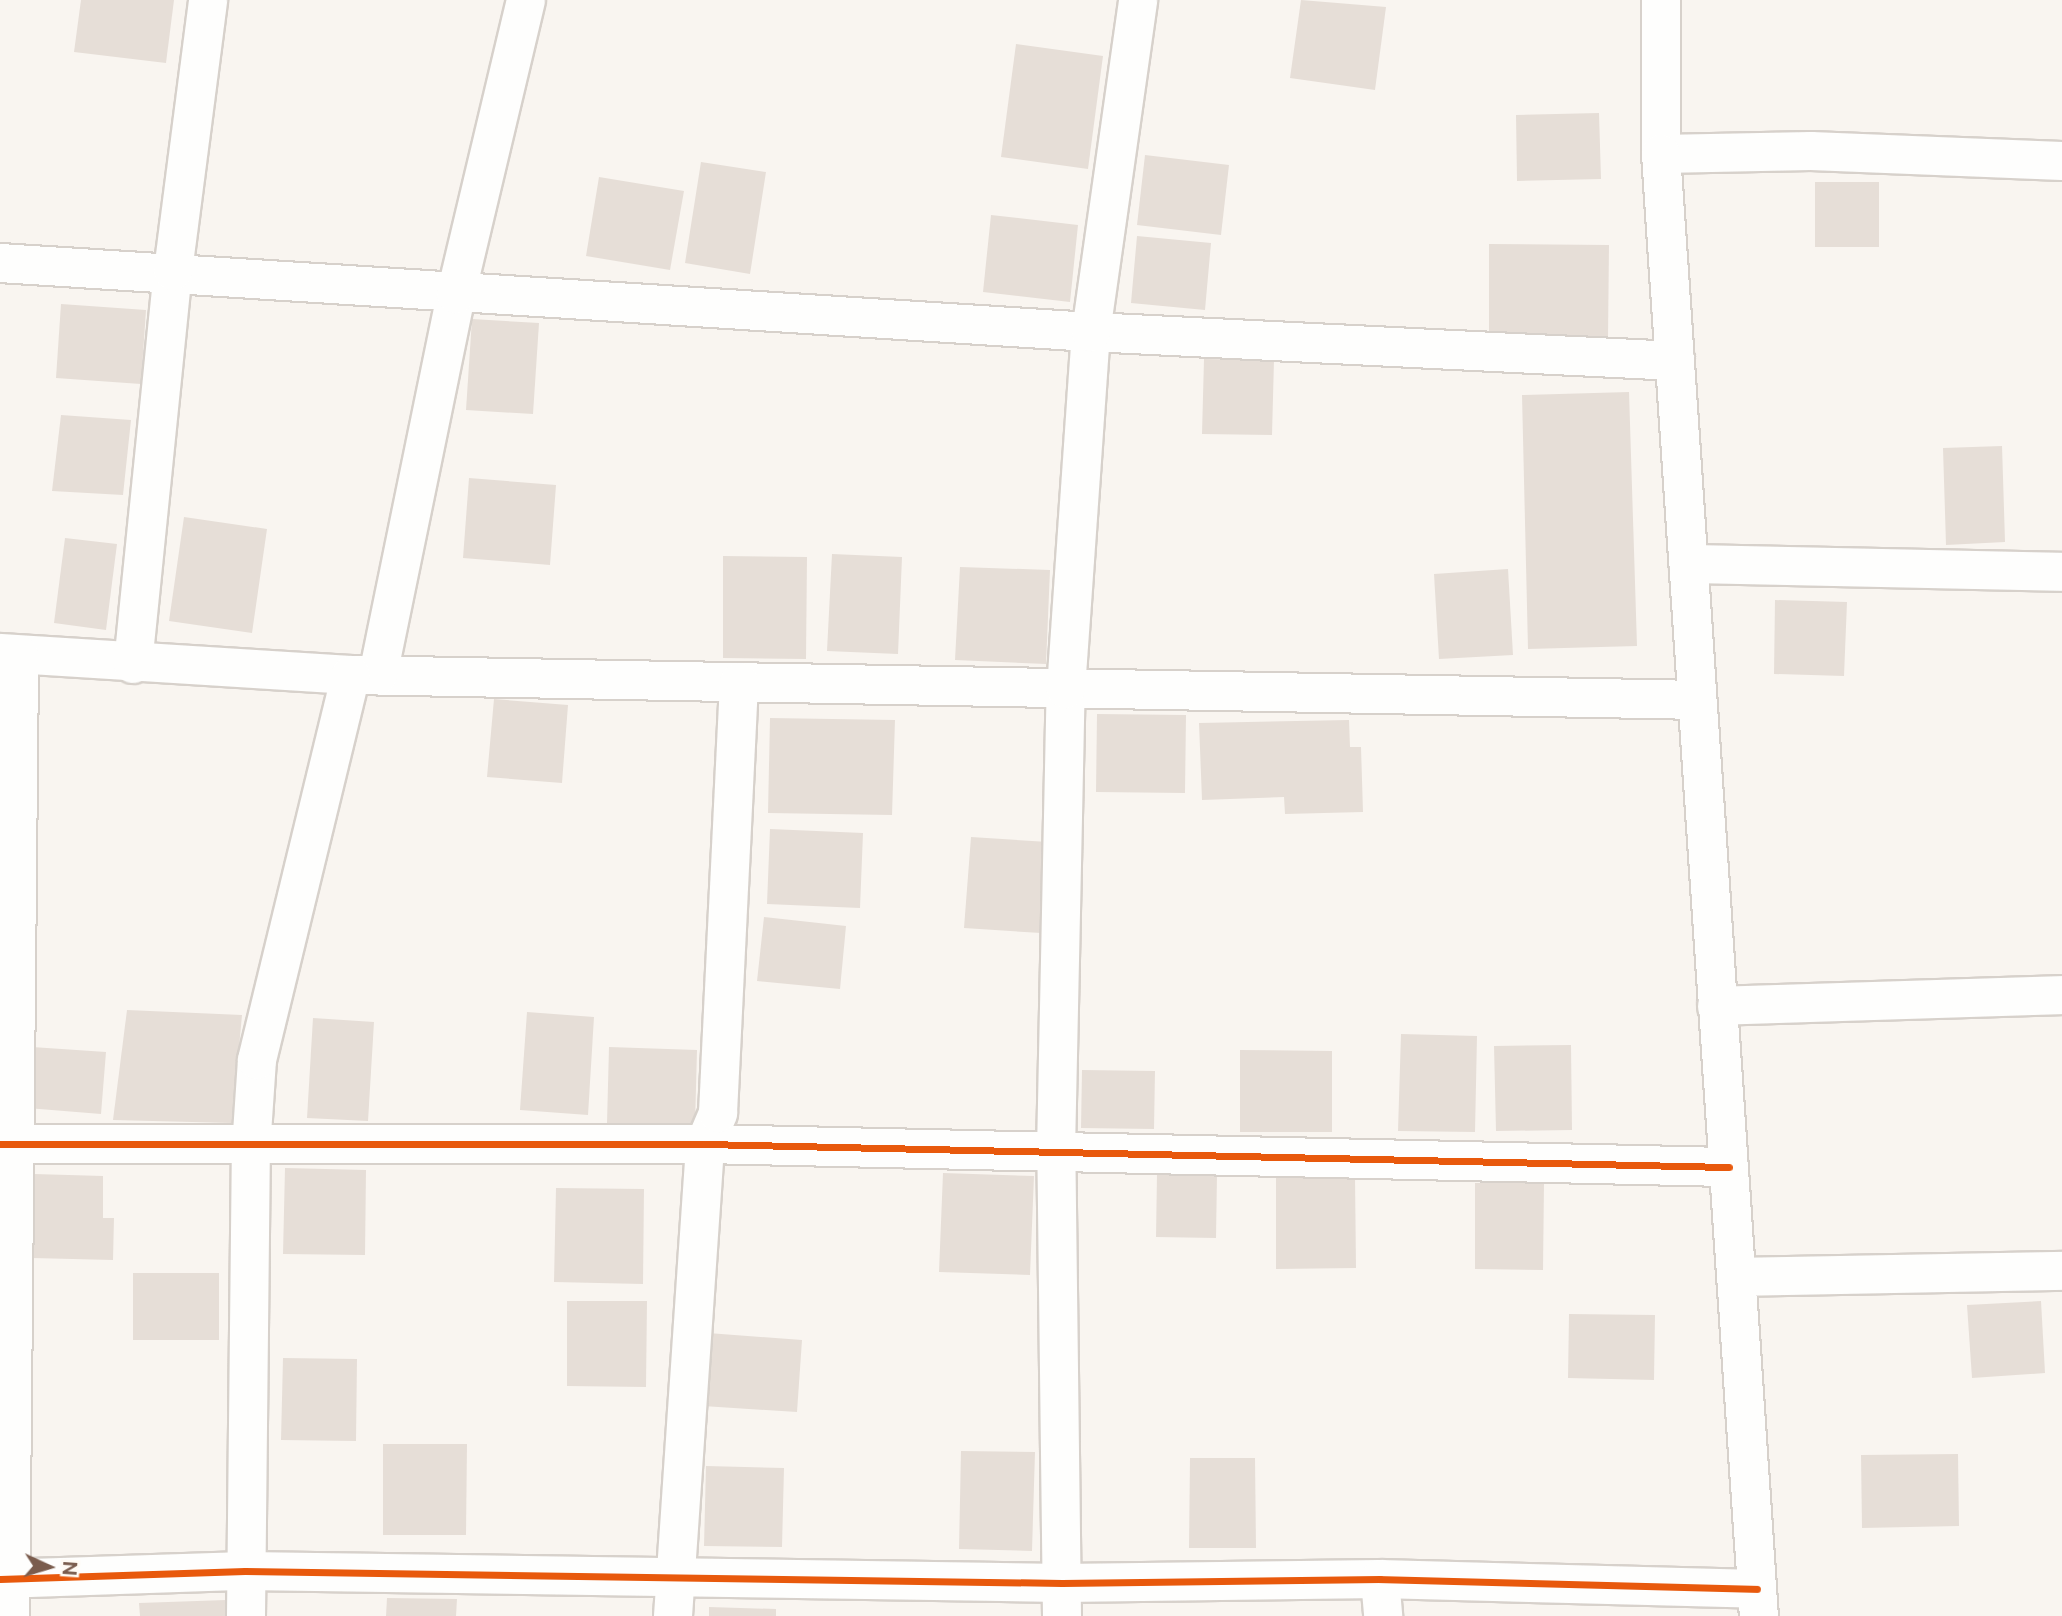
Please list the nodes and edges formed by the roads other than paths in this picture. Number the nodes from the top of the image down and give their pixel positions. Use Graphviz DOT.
graph roads {
  1 [pos="208,0"];
  2 [pos="526,0"];
  3 [pos="1138,0"];
  4 [pos="1661,0"];
  5 [pos="1661,154"];
  6 [pos="2062,161"];
  7 [pos="0,263"];
  8 [pos="173,271"];
  9 [pos="456,294"];
  10 [pos="1091,332"];
  11 [pos="1675,361"];
  12 [pos="1689,564"];
  13 [pos="2062,572"];
  14 [pos="10,654"];
  15 [pos="133,664"];
  16 [pos="364,675"];
  17 [pos="739,683"];
  18 [pos="1066,689"];
  19 [pos="1696,700"];
  20 [pos="2062,995"];
  21 [pos="1717,1006"];
  22 [pos="6,1144"];
  23 [pos="705,1144"];
  24 [pos="251,1148"];
  25 [pos="1056,1151"];
  26 [pos="1729,1167"];
  27 [pos="2062,1271"];
  28 [pos="1738,1277"];
  29 [pos="245,1570"];
  30 [pos="673,1576"];
  31 [pos="5,1579"];
  32 [pos="1382,1597"];
  33 [pos="1062,1600"];
  34 [pos="1758,1602"];
  35 [pos="10,1616"];
  36 [pos="246,1616"];
  37 [pos="673,1616"];
  1 -- 8 [label="street"];
  2 -- 9 [label="street"];
  3 -- 10 [label="street"];
  4 -- 5 [label="street"];
  5 -- 6 [label="street"];
  5 -- 11 [label="street"];
  7 -- 8 [label="street"];
  8 -- 9 [label="street"];
  8 -- 15 [label="street"];
  9 -- 10 [label="street"];
  9 -- 16 [label="street"];
  10 -- 11 [label="street"];
  10 -- 18 [label="street"];
  11 -- 12 [label="street"];
  12 -- 13 [label="street"];
  12 -- 19 [label="street"];
  14 -- 15 [label="street"];
  14 -- 22 [label="street"];
  15 -- 16 [label="street"];
  16 -- 17 [label="street"];
  16 -- 24 [label="street"];
  17 -- 18 [label="street"];
  17 -- 23 [label="street"];
  18 -- 19 [label="street"];
  18 -- 25 [label="street"];
  19 -- 21 [label="street"];
  20 -- 21 [label="street"];
  21 -- 26 [label="street"];
  22 -- 24 [label="street"];
  22 -- 31 [label="street"];
  23 -- 24 [label="street"];
  23 -- 25 [label="street"];
  23 -- 30 [label="street"];
  24 -- 29 [label="street"];
  25 -- 26 [label="street"];
  25 -- 33 [label="street"];
  26 -- 28 [label="street"];
  27 -- 28 [label="street"];
  28 -- 34 [label="street"];
  29 -- 30 [label="street"];
  29 -- 31 [label="street"];
  29 -- 36 [label="street"];
  30 -- 33 [label="street"];
  30 -- 37 [label="street"];
  31 -- 35 [label="street"];
  32 -- 33 [label="street"];
  32 -- 34 [label="street"];
}
